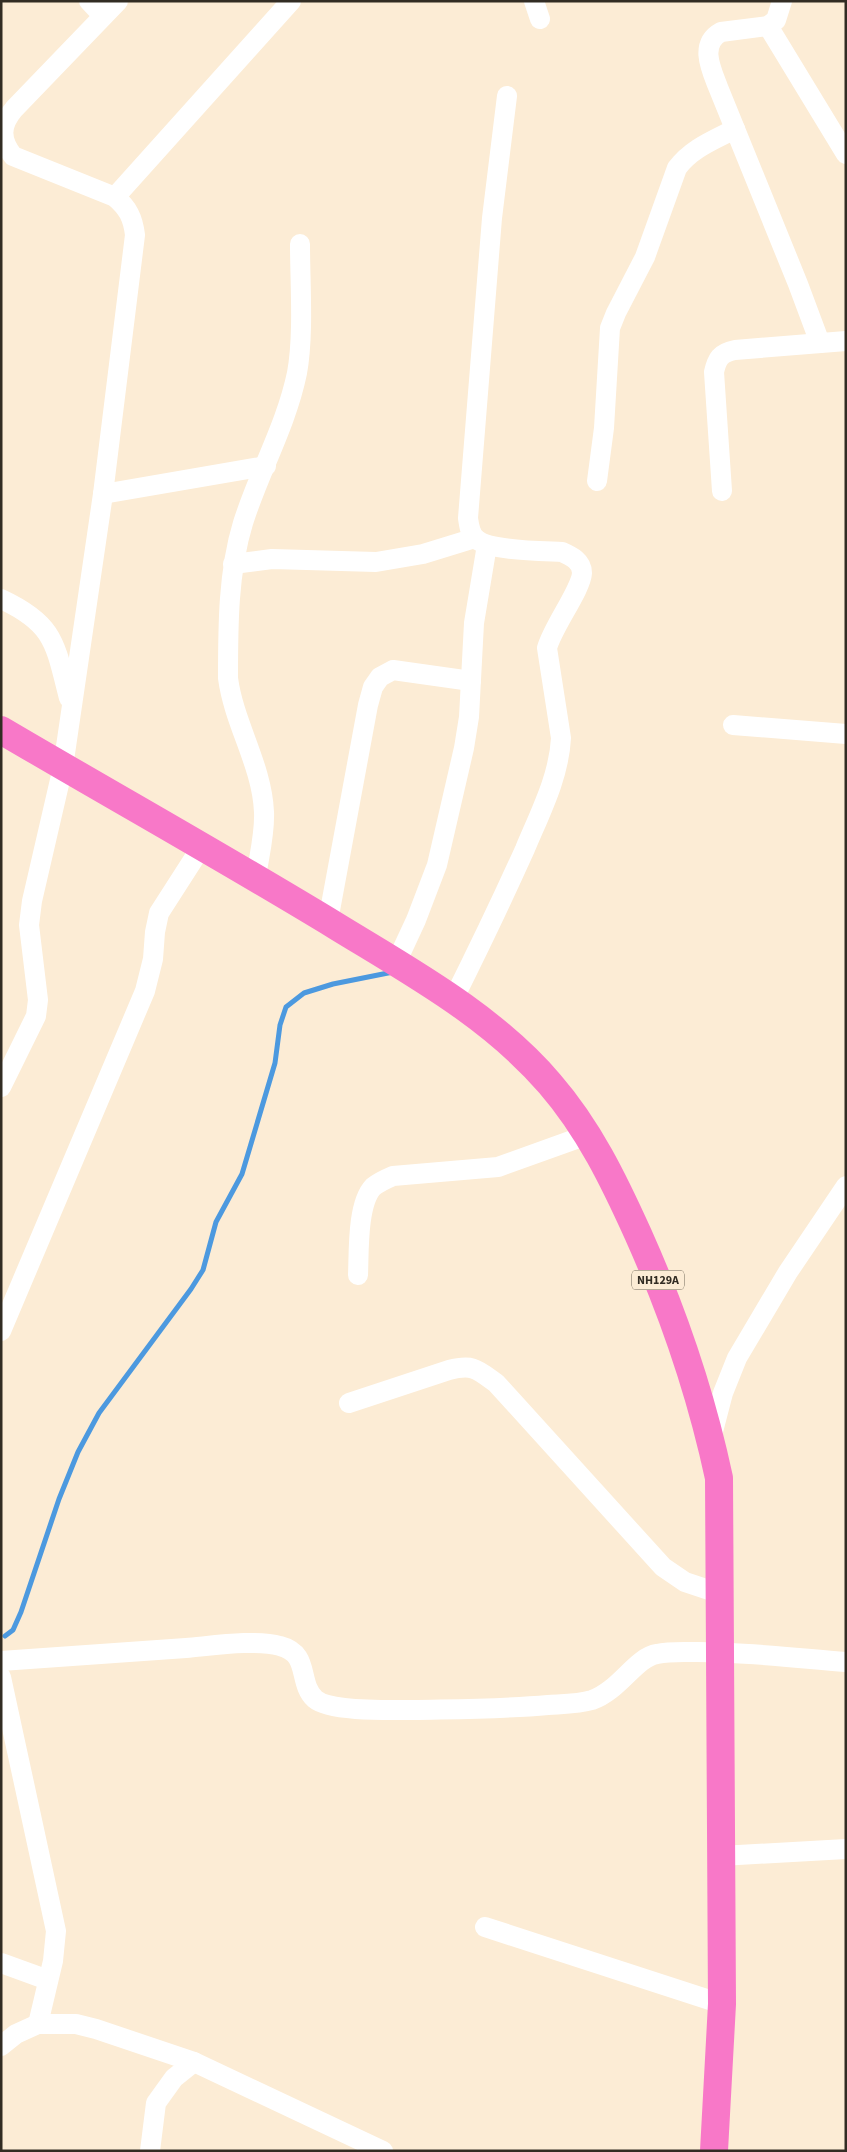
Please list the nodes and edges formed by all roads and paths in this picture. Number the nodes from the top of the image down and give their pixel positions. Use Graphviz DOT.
graph roads {
  1 [pos="89,1"];
  2 [pos="118,1"];
  3 [pos="291,1"];
  4 [pos="782,1"];
  5 [pos="103,16"];
  6 [pos="768,26"];
  7 [pos="507,96"];
  8 [pos="735,130"];
  9 [pos="846,154"];
  10 [pos="114,197"];
  11 [pos="300,244"];
  12 [pos="846,341"];
  13 [pos="820,343"];
  14 [pos="266,466"];
  15 [pos="597,481"];
  16 [pos="722,491"];
  17 [pos="103,494"];
  18 [pos="481,542"];
  19 [pos="233,564"];
  20 [pos="1,599"];
  21 [pos="471,681"];
  22 [pos="72,707"];
  23 [pos="733,725"];
  24 [pos="846,734"];
  25 [pos="4,735"];
  26 [pos="63,767"];
  27 [pos="202,846"];
  28 [pos="256,877"];
  29 [pos="328,921"];
  30 [pos="396,963"];
  31 [pos="453,1000"];
  32 [pos="1,1087"];
  33 [pos="587,1135"];
  34 [pos="846,1186"];
  35 [pos="358,1275"];
  36 [pos="1,1331"];
  37 [pos="349,1403"];
  38 [pos="711,1439"];
  39 [pos="721,1594"];
  40 [pos="721,1652"];
  41 [pos="1,1661"];
  42 [pos="846,1662"];
  43 [pos="1,1677"];
  44 [pos="846,1849"];
  45 [pos="721,1856"];
  46 [pos="485,1927"];
  47 [pos="1,1963"];
  48 [pos="48,1980"];
  49 [pos="722,2004"];
  50 [pos="38,2024"];
  51 [pos="1,2046"];
  52 [pos="194,2062"];
  53 [pos="150,2151"];
  54 [pos="383,2151"];
  55 [pos="714,2151"];
  1 -- 5 [label="street"];
  2 -- 5 [label="street"];
  3 -- 10 [label="street"];
  4 -- 6 [label="street"];
  5 -- 10 [label="street"];
  6 -- 8 [label="street"];
  6 -- 9 [label="street"];
  7 -- 18 [label="street"];
  8 -- 13 [label="street"];
  8 -- 15 [label="street"];
  10 -- 17 [label="street"];
  11 -- 14 [label="street"];
  12 -- 13 [label="street"];
  13 -- 16 [label="street"];
  14 -- 17 [label="street"];
  14 -- 19 [label="street"];
  17 -- 22 [label="street"];
  18 -- 19 [label="street"];
  18 -- 21 [label="street"];
  18 -- 31 [label="street"];
  19 -- 28 [label="street"];
  20 -- 22 [label="street"];
  21 -- 29 [label="street"];
  21 -- 30 [label="street"];
  22 -- 26 [label="street"];
  23 -- 24 [label="street"];
  25 -- 26 [label="highway, NH129A"];
  26 -- 27 [label="highway, NH129A"];
  26 -- 32 [label="street"];
  27 -- 28 [label="highway, NH129A"];
  27 -- 36 [label="street"];
  28 -- 29 [label="highway, NH129A"];
  29 -- 30 [label="highway, NH129A"];
  30 -- 31 [label="highway, NH129A"];
  31 -- 33 [label="highway, NH129A"];
  33 -- 35 [label="street"];
  33 -- 38 [label="highway, NH129A"];
  34 -- 38 [label="street"];
  37 -- 39 [label="street"];
  38 -- 39 [label="highway, NH129A"];
  39 -- 40 [label="highway, NH129A"];
  40 -- 41 [label="street"];
  40 -- 42 [label="street"];
  40 -- 45 [label="highway, NH129A"];
  43 -- 48 [label="street"];
  44 -- 45 [label="street"];
  45 -- 49 [label="highway, NH129A"];
  46 -- 49 [label="street"];
  47 -- 48 [label="street"];
  48 -- 50 [label="street"];
  49 -- 55 [label="highway, NH129A"];
  50 -- 51 [label="street"];
  50 -- 52 [label="street"];
  52 -- 53 [label="street"];
  52 -- 54 [label="street"];
}
